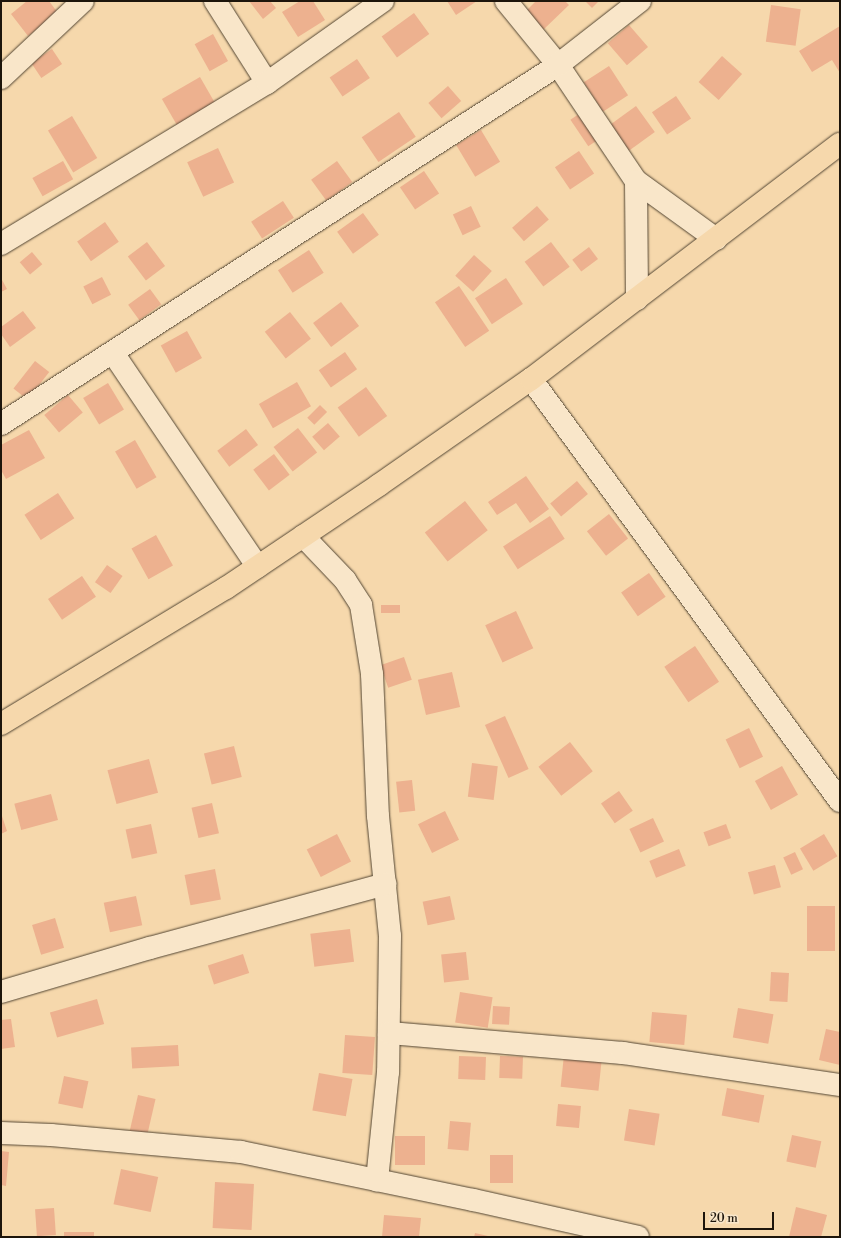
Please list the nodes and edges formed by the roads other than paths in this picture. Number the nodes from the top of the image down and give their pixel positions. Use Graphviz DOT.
graph roads {
  1 [pos="84,1"];
  2 [pos="215,1"];
  3 [pos="382,1"];
  4 [pos="506,1"];
  5 [pos="640,1"];
  6 [pos="558,65"];
  7 [pos="1,78"];
  8 [pos="267,83"];
  9 [pos="840,144"];
  10 [pos="636,181"];
  11 [pos="716,239"];
  12 [pos="1,244"];
  13 [pos="637,299"];
  14 [pos="113,353"];
  15 [pos="531,380"];
  16 [pos="1,424"];
  17 [pos="303,536"];
  18 [pos="258,567"];
  19 [pos="1,724"];
  20 [pos="840,801"];
  21 [pos="385,884"];
  22 [pos="1,992"];
  23 [pos="389,1034"];
  24 [pos="840,1085"];
  25 [pos="1,1133"];
  26 [pos="377,1180"];
  27 [pos="638,1237"];
  1 -- 7 [label="street"];
  2 -- 8 [label="street"];
  3 -- 8 [label="street"];
  4 -- 6 [label="street"];
  5 -- 6 [label="street"];
  6 -- 10 [label="street"];
  6 -- 14 [label="street"];
  8 -- 12 [label="street"];
  9 -- 11 [label="main road"];
  10 -- 11 [label="street"];
  10 -- 13 [label="street"];
  11 -- 13 [label="main road"];
  13 -- 15 [label="main road"];
  14 -- 16 [label="street"];
  14 -- 18 [label="street"];
  15 -- 17 [label="main road"];
  15 -- 20 [label="street"];
  17 -- 18 [label="main road"];
  17 -- 21 [label="street"];
  18 -- 19 [label="main road"];
  21 -- 22 [label="street"];
  21 -- 23 [label="street"];
  23 -- 24 [label="street"];
  23 -- 26 [label="street"];
  25 -- 26 [label="street"];
  26 -- 27 [label="street"];
}
